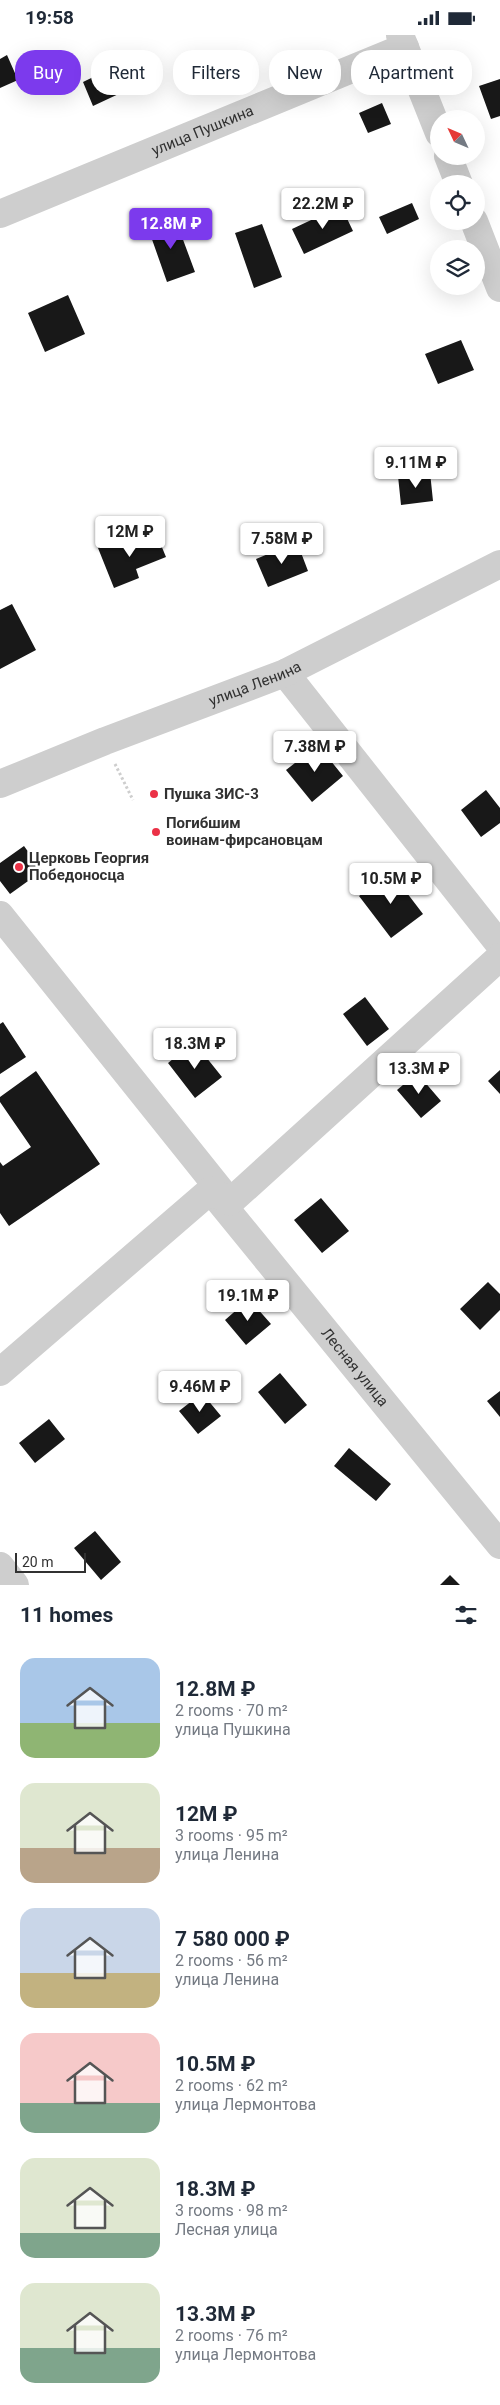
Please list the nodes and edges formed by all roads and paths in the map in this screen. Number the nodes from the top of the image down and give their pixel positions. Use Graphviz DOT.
graph roads {
  1 [pos="402,41"];
  2 [pos="430,111"];
  3 [pos="0,214"];
  4 [pos="477,230"];
  5 [pos="500,288"];
  6 [pos="500,564"];
  7 [pos="285,673"];
  8 [pos="105,741"];
  9 [pos="0,784"];
  10 [pos="133,800"];
  11 [pos="0,915"];
  12 [pos="500,945"];
  13 [pos="500,957"];
  14 [pos="220,1197"];
  15 [pos="0,1372"];
  16 [pos="500,1545"];
  17 [pos="0,1566"];
  18 [pos="15,1585"];
  1 -- 2 [label="street"];
  1 -- 3 [label="street, улица Пушкина"];
  4 -- 5 [label="street"];
  6 -- 7 [label="street, улица Ленина"];
  7 -- 8 [label="street, улица Ленина"];
  7 -- 12 [label="street"];
  8 -- 9 [label="street, улица Ленина"];
  8 -- 10 [label="path"];
  11 -- 14 [label="street, Лесная улица"];
  13 -- 14 [label="street"];
  14 -- 15 [label="street"];
  14 -- 16 [label="street, Лесная улица"];
  17 -- 18 [label="street"];
}
